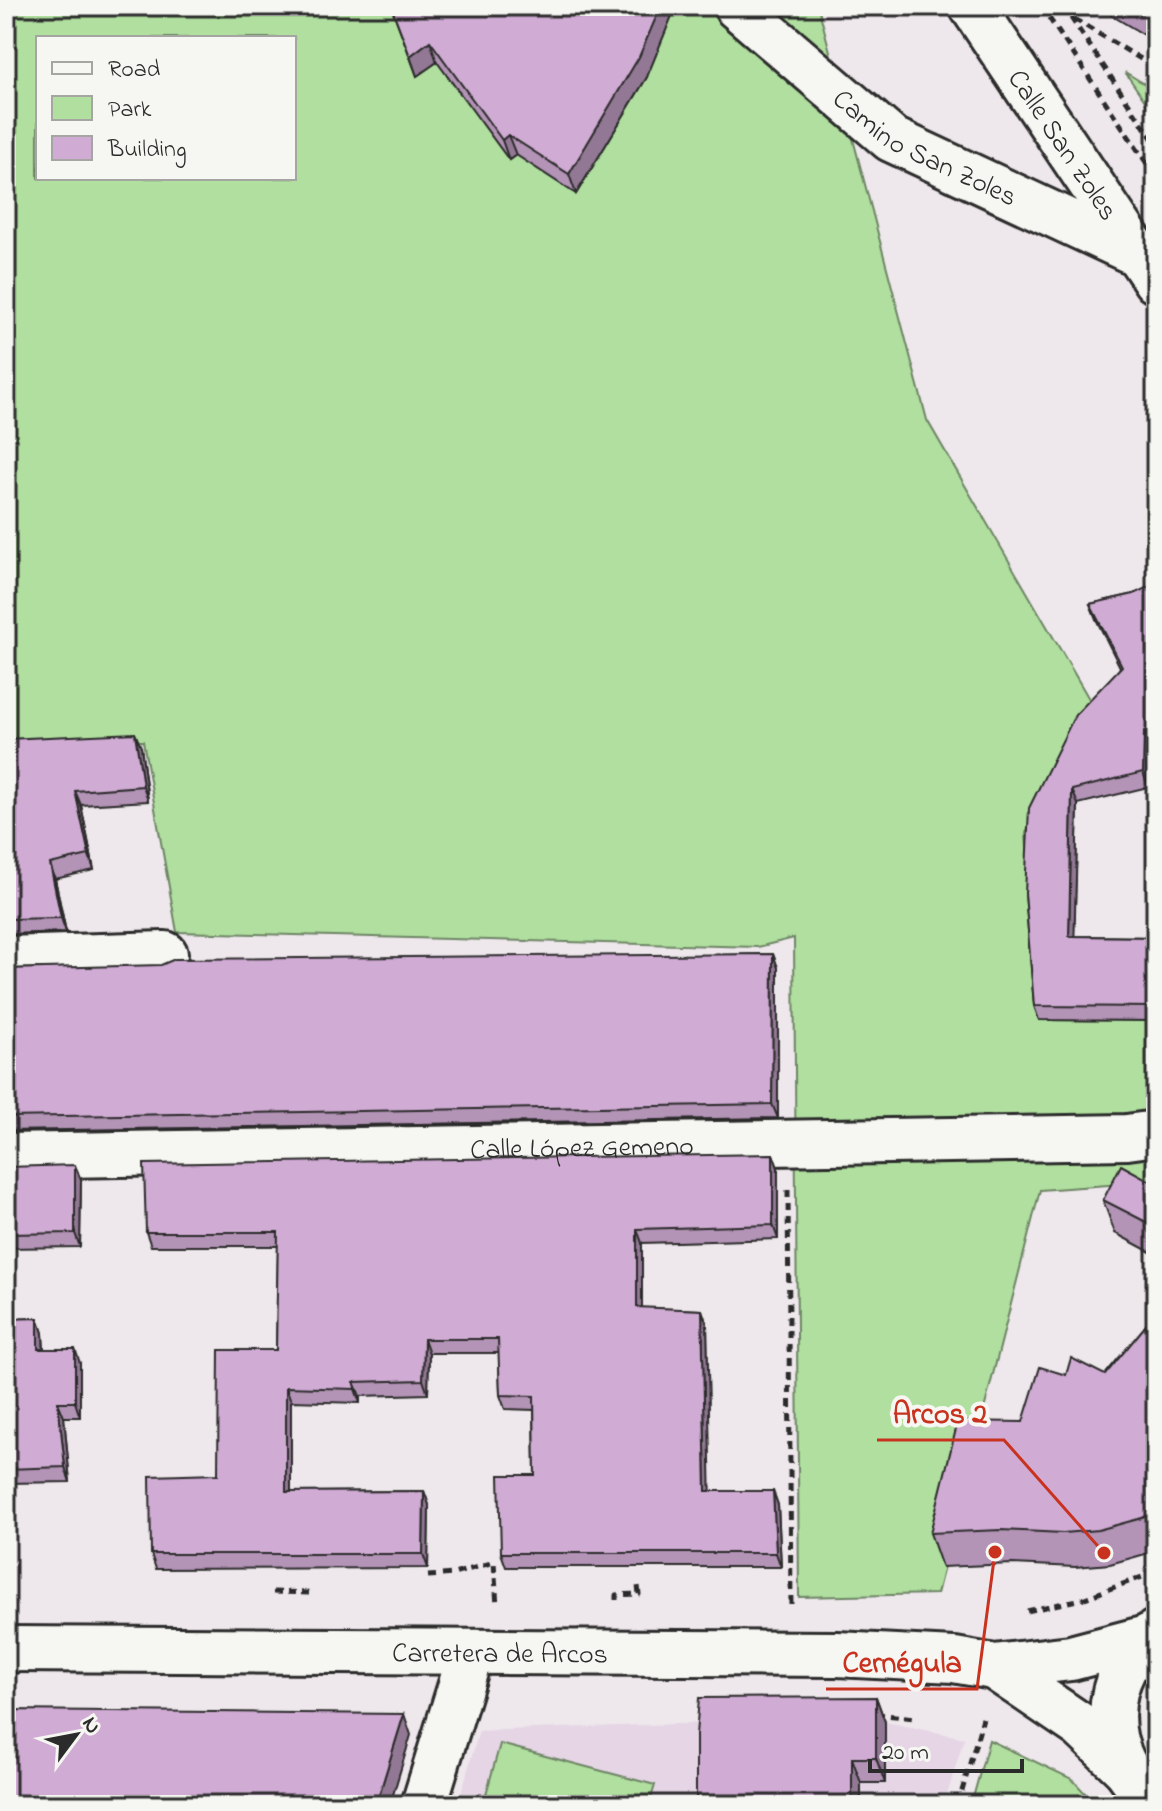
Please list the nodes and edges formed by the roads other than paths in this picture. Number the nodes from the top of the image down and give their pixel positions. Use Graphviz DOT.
graph roads {
  1 [pos="736,6"];
  2 [pos="972,6"];
  3 [pos="1147,268"];
  4 [pos="165,954"];
  5 [pos="6,959"];
  6 [pos="1156,1133"];
  7 [pos="6,1156"];
  8 [pos="1151,1635"];
  9 [pos="6,1649"];
  10 [pos="471,1652"];
  11 [pos="994,1667"];
  12 [pos="1141,1784"];
  13 [pos="424,1805"];
  1 -- 3 [label="street, Camino San Zoles"];
  2 -- 3 [label="street, Calle San Zoles"];
  4 -- 5 [label="street"];
  6 -- 7 [label="street, Calle López Gemeno"];
  8 -- 11 [label="street, Carretera de Arcos"];
  8 -- 12 [label="street"];
  9 -- 10 [label="street, Carretera de Arcos"];
  10 -- 11 [label="street, Carretera de Arcos"];
  10 -- 13 [label="street"];
  11 -- 12 [label="street, Carretera de Arcos"];
}
